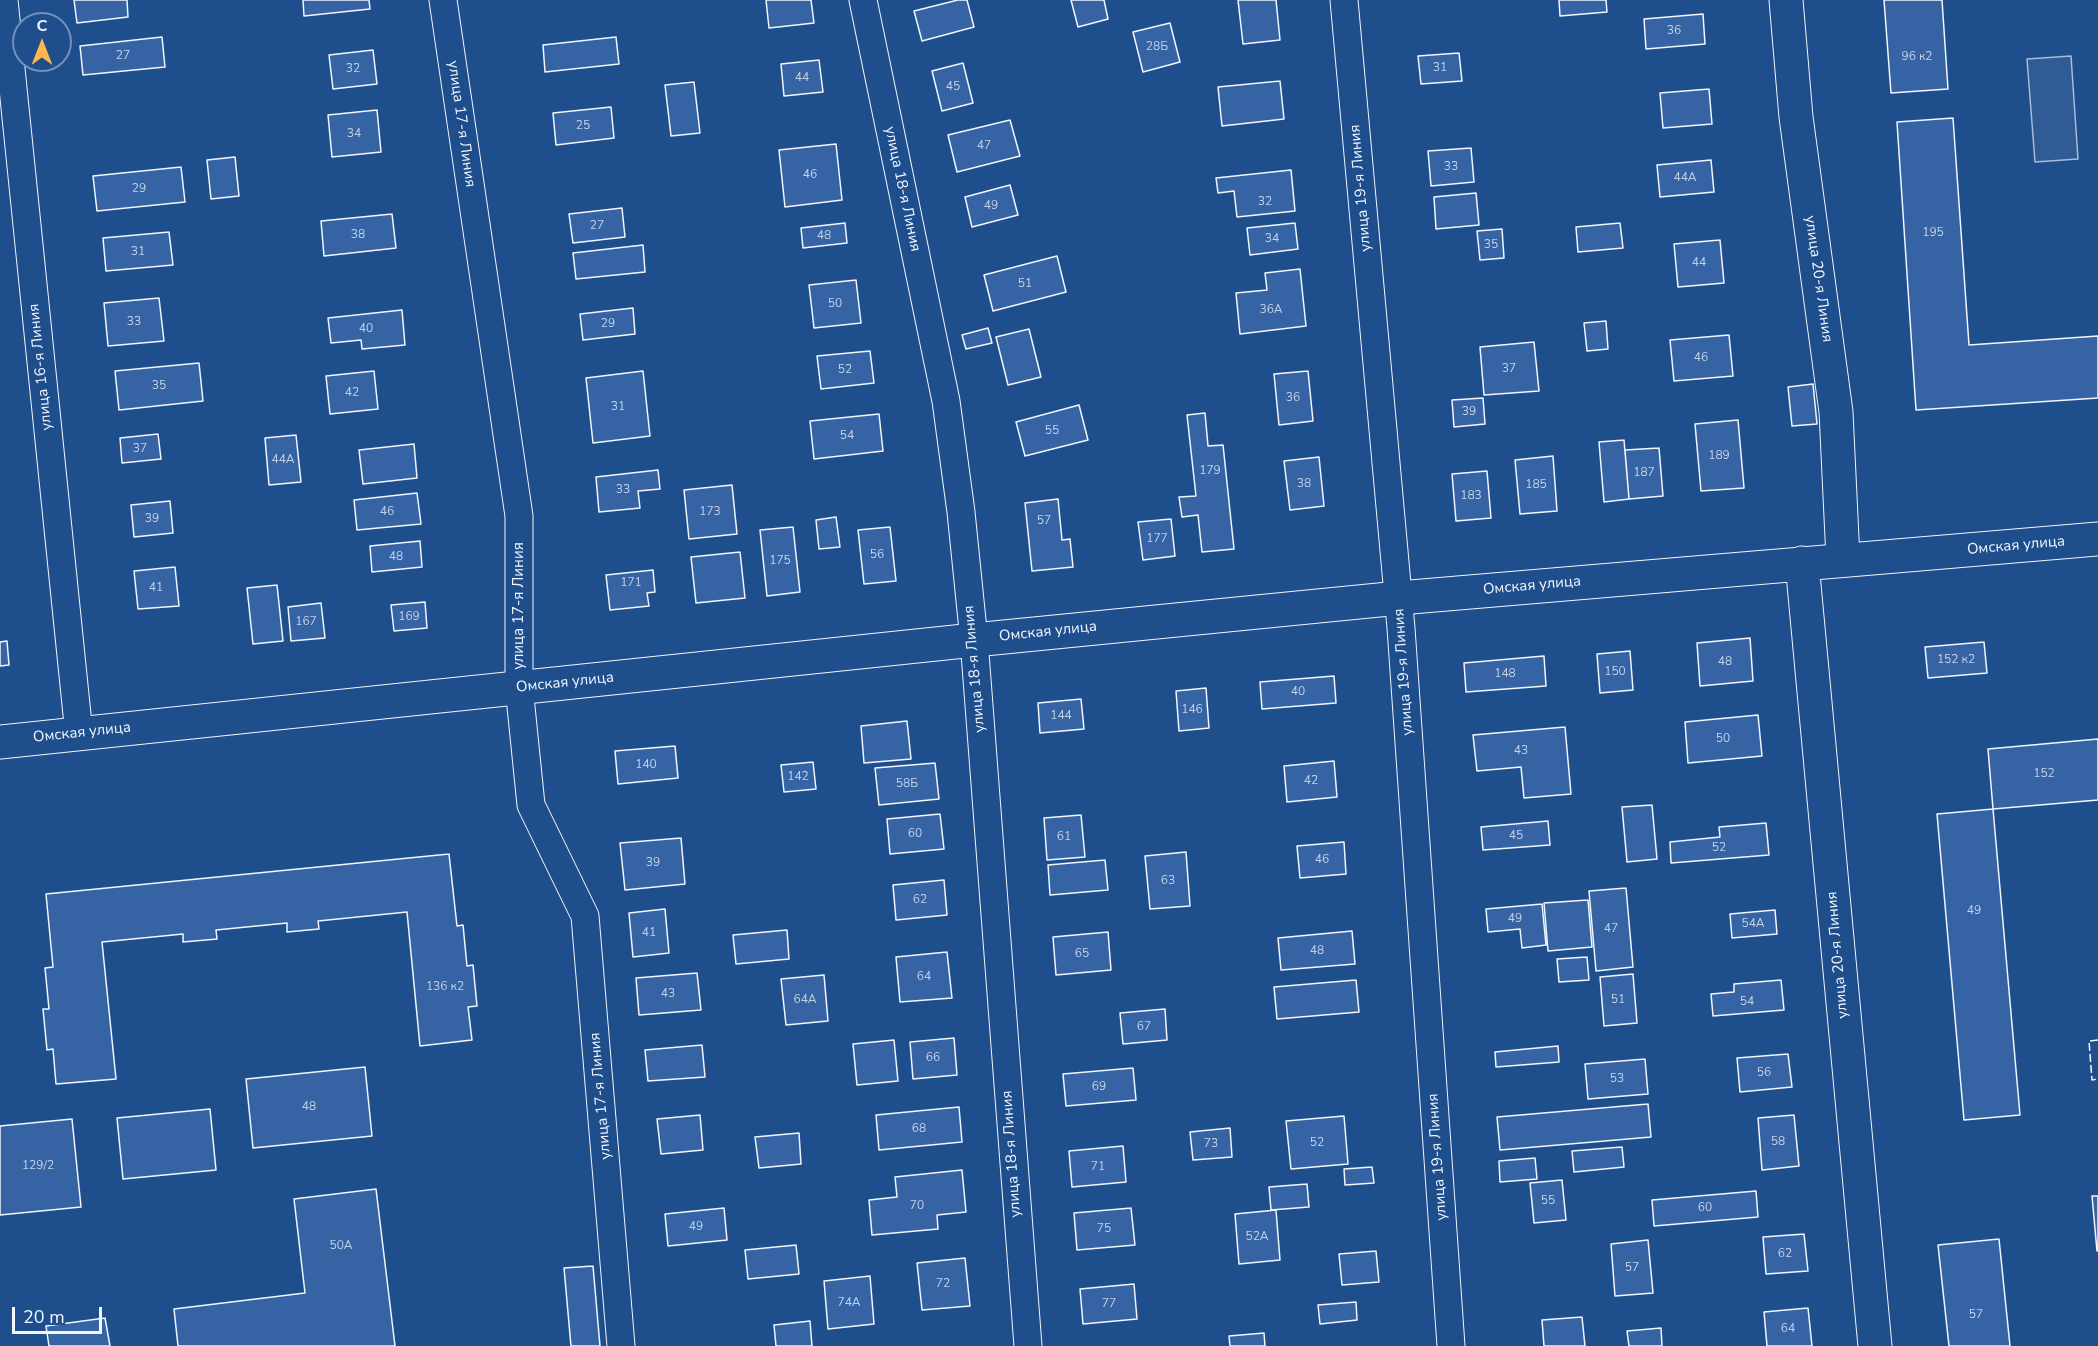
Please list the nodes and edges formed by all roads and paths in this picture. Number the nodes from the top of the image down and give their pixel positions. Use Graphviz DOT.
graph roads {
  1 [pos="4,0"];
  2 [pos="443,0"];
  3 [pos="863,0"];
  4 [pos="1344,0"];
  5 [pos="1786,0"];
  6 [pos="2098,538"];
  7 [pos="1843,559"];
  8 [pos="1802,563"];
  9 [pos="1399,598"];
  10 [pos="974,640"];
  11 [pos="519,687"];
  12 [pos="79,734"];
  13 [pos="0,742"];
  14 [pos="621,1346"];
  15 [pos="1028,1346"];
  16 [pos="1451,1346"];
  17 [pos="1875,1346"];
  1 -- 12 [label="street, улица 16-я Линия"];
  2 -- 11 [label="street, улица 17-я Линия"];
  3 -- 10 [label="street, улица 18-я Линия"];
  4 -- 9 [label="street, улица 19-я Линия"];
  5 -- 7 [label="main road, улица 20-я Линия"];
  6 -- 7 [label="main road, Омская улица"];
  7 -- 8 [label="main road, Омская улица"];
  8 -- 9 [label="main road, Омская улица"];
  8 -- 17 [label="main road, улица 20-я Линия"];
  9 -- 10 [label="main road, Омская улица"];
  9 -- 16 [label="street, улица 19-я Линия"];
  10 -- 11 [label="main road, Омская улица"];
  10 -- 15 [label="street, улица 18-я Линия"];
  11 -- 12 [label="main road, Омская улица"];
  11 -- 14 [label="street, улица 17-я Линия"];
  12 -- 13 [label="main road, Омская улица"];
}
